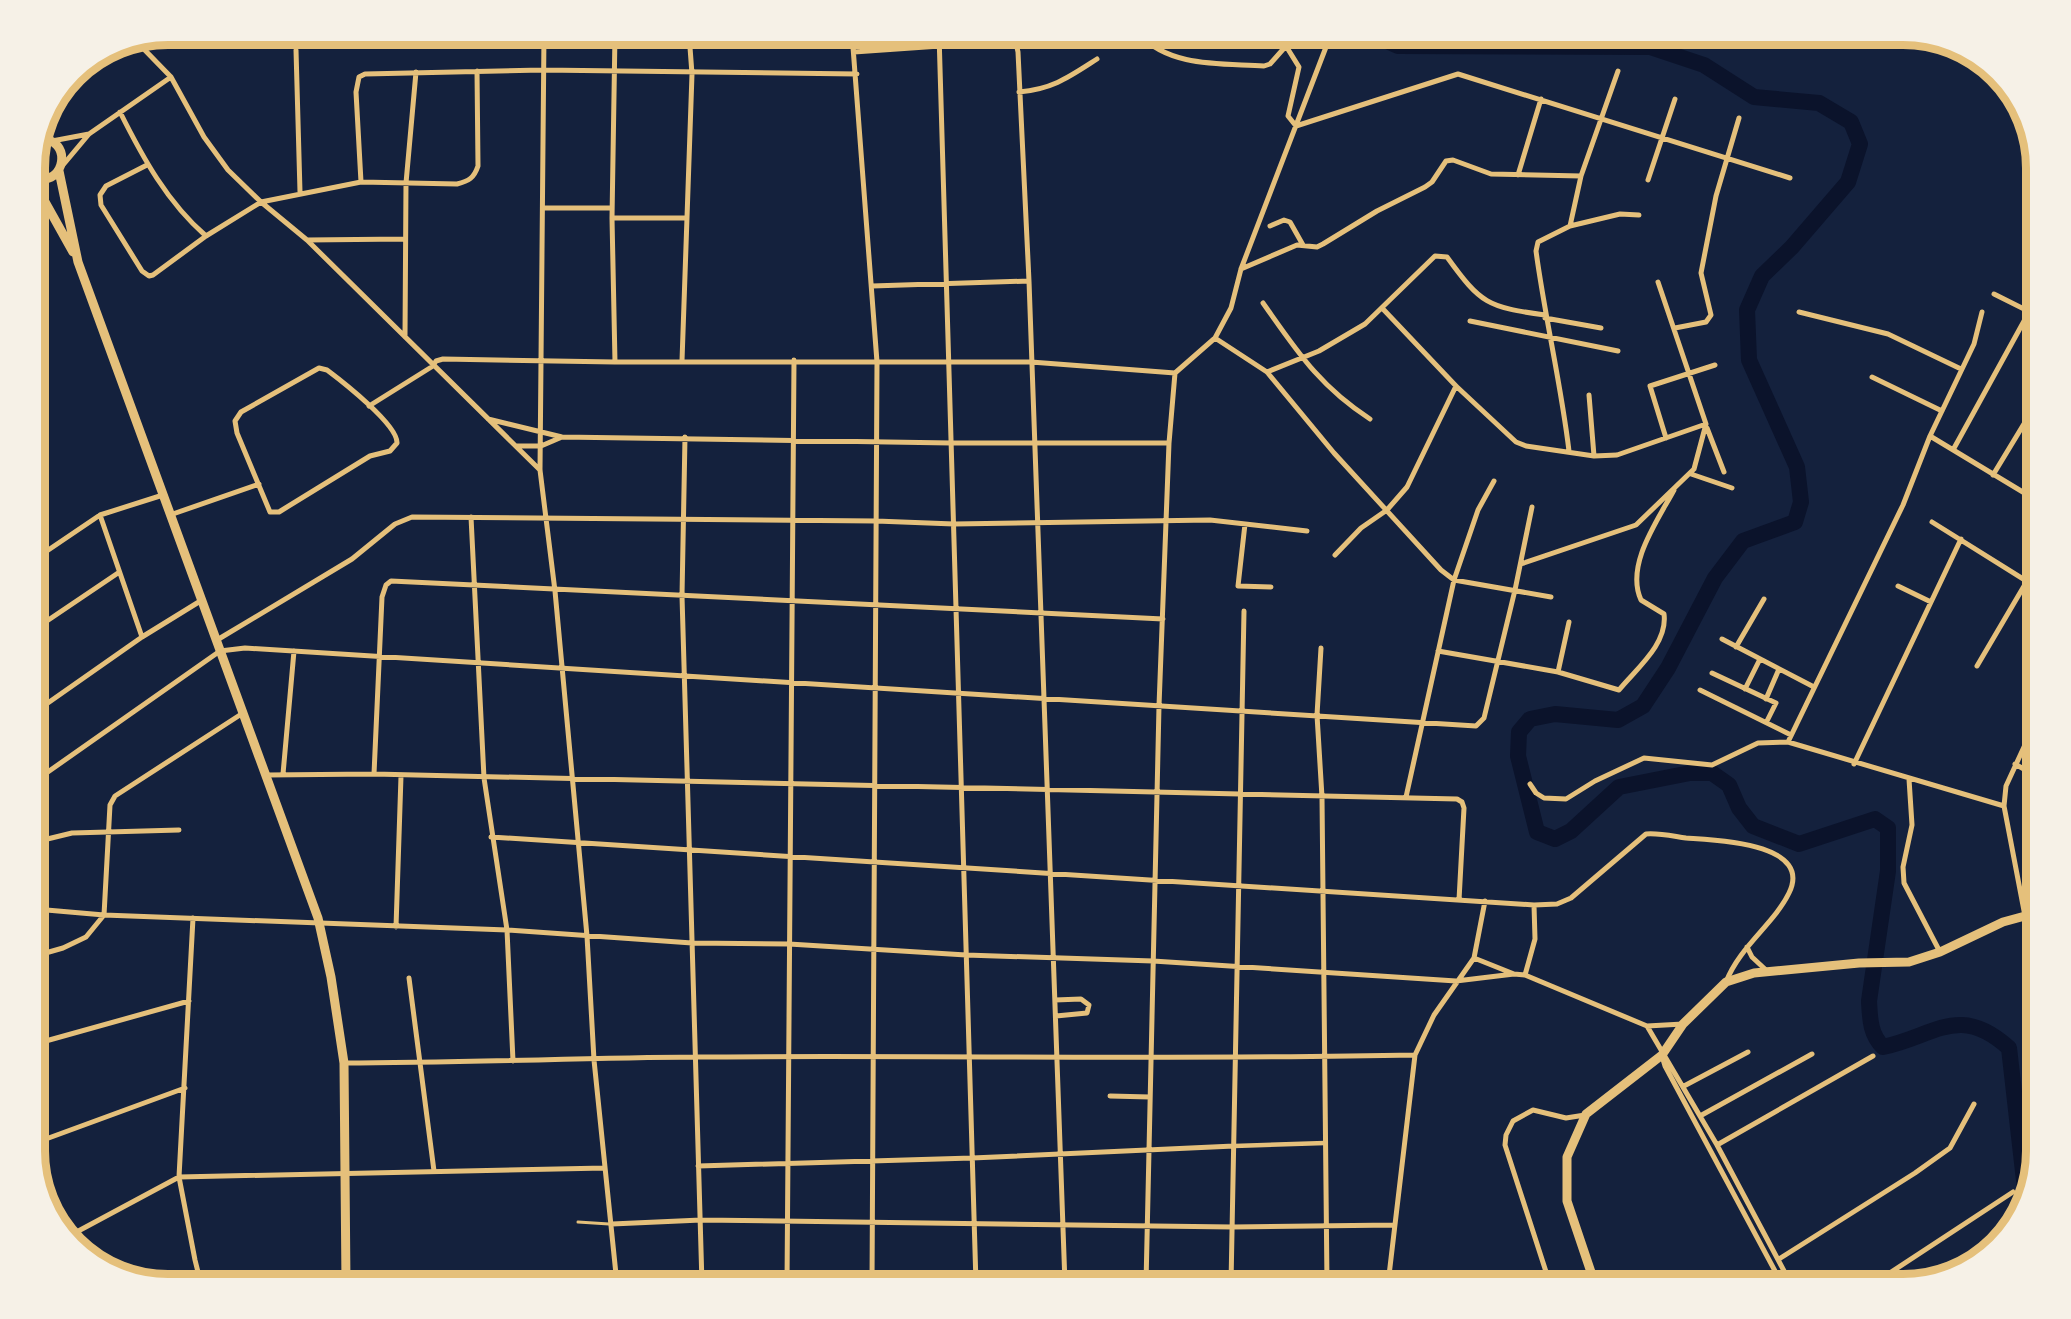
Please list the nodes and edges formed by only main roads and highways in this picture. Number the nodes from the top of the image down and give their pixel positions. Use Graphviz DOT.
graph roads {
  1 [pos="48,140"];
  2 [pos="60,169"];
  3 [pos="45,180"];
  4 [pos="45,202"];
  5 [pos="78,262"];
  6 [pos="2026,916"];
  7 [pos="346,1274"];
  8 [pos="1591,1274"];
  1 -- 2 [label="main road"];
  2 -- 3 [label="main road"];
  2 -- 5 [label="main road"];
  4 -- 5 [label="main road"];
  5 -- 7 [label="main road"];
  6 -- 8 [label="main road"];
}
